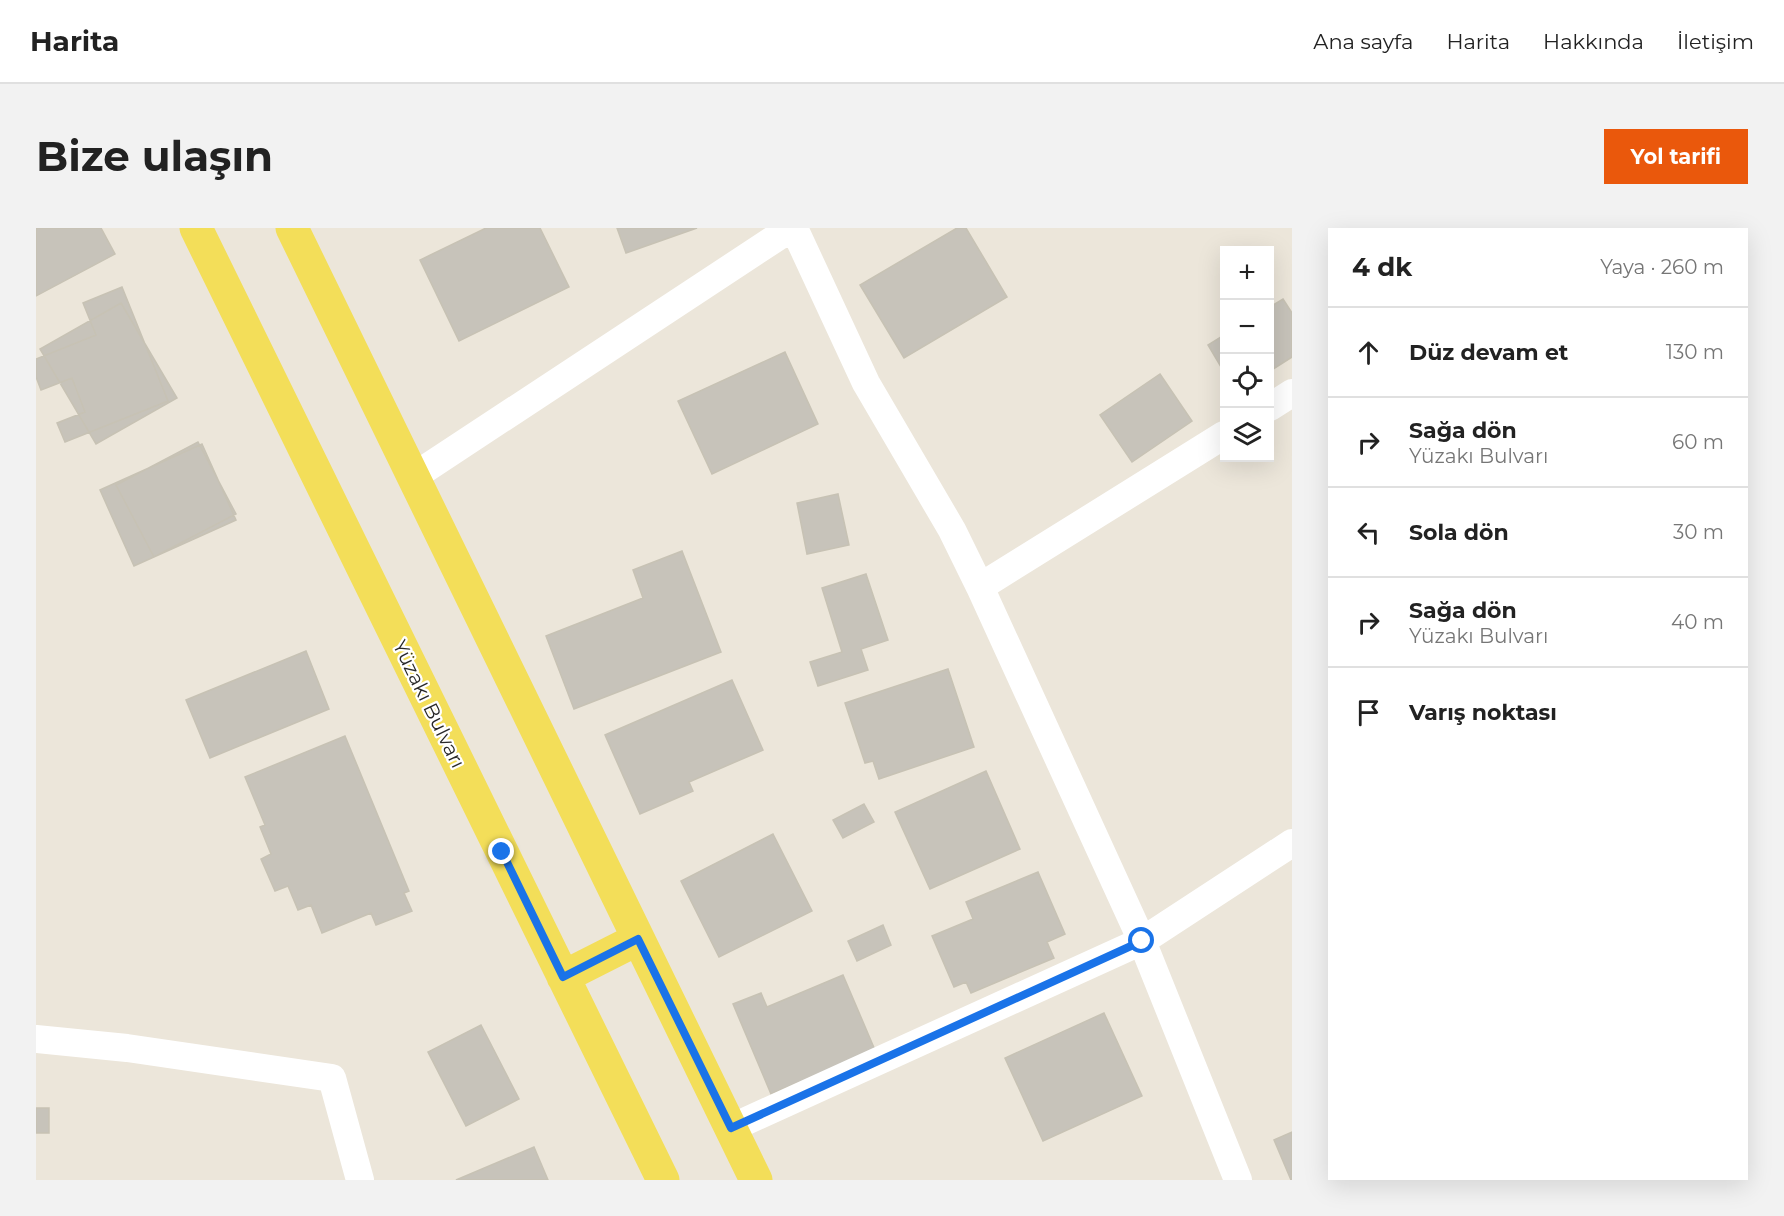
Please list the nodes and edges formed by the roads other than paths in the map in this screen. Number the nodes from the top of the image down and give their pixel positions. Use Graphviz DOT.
graph roads {
  1 [pos="196,228"];
  2 [pos="292,228"];
  3 [pos="792,228"];
  4 [pos="1292,393"];
  5 [pos="1274,404"];
  6 [pos="1220,438"];
  7 [pos="413,477"];
  8 [pos="980,588"];
  9 [pos="1292,843"];
  10 [pos="638,939"];
  11 [pos="1142,941"];
  12 [pos="563,977"];
  13 [pos="36,1039"];
  14 [pos="731,1128"];
  15 [pos="360,1180"];
  16 [pos="663,1180"];
  17 [pos="756,1180"];
  18 [pos="1238,1180"];
  1 -- 12 [label="main road, Yüzakı Bulvarı"];
  2 -- 7 [label="main road"];
  3 -- 7 [label="street"];
  3 -- 8 [label="street"];
  4 -- 5 [label="street"];
  6 -- 8 [label="street"];
  7 -- 10 [label="main road"];
  8 -- 11 [label="street"];
  9 -- 11 [label="street"];
  10 -- 12 [label="main road"];
  10 -- 14 [label="main road"];
  11 -- 14 [label="street"];
  11 -- 18 [label="street"];
  12 -- 16 [label="main road, Yüzakı Bulvarı"];
  13 -- 15 [label="street"];
  14 -- 17 [label="main road"];
}
